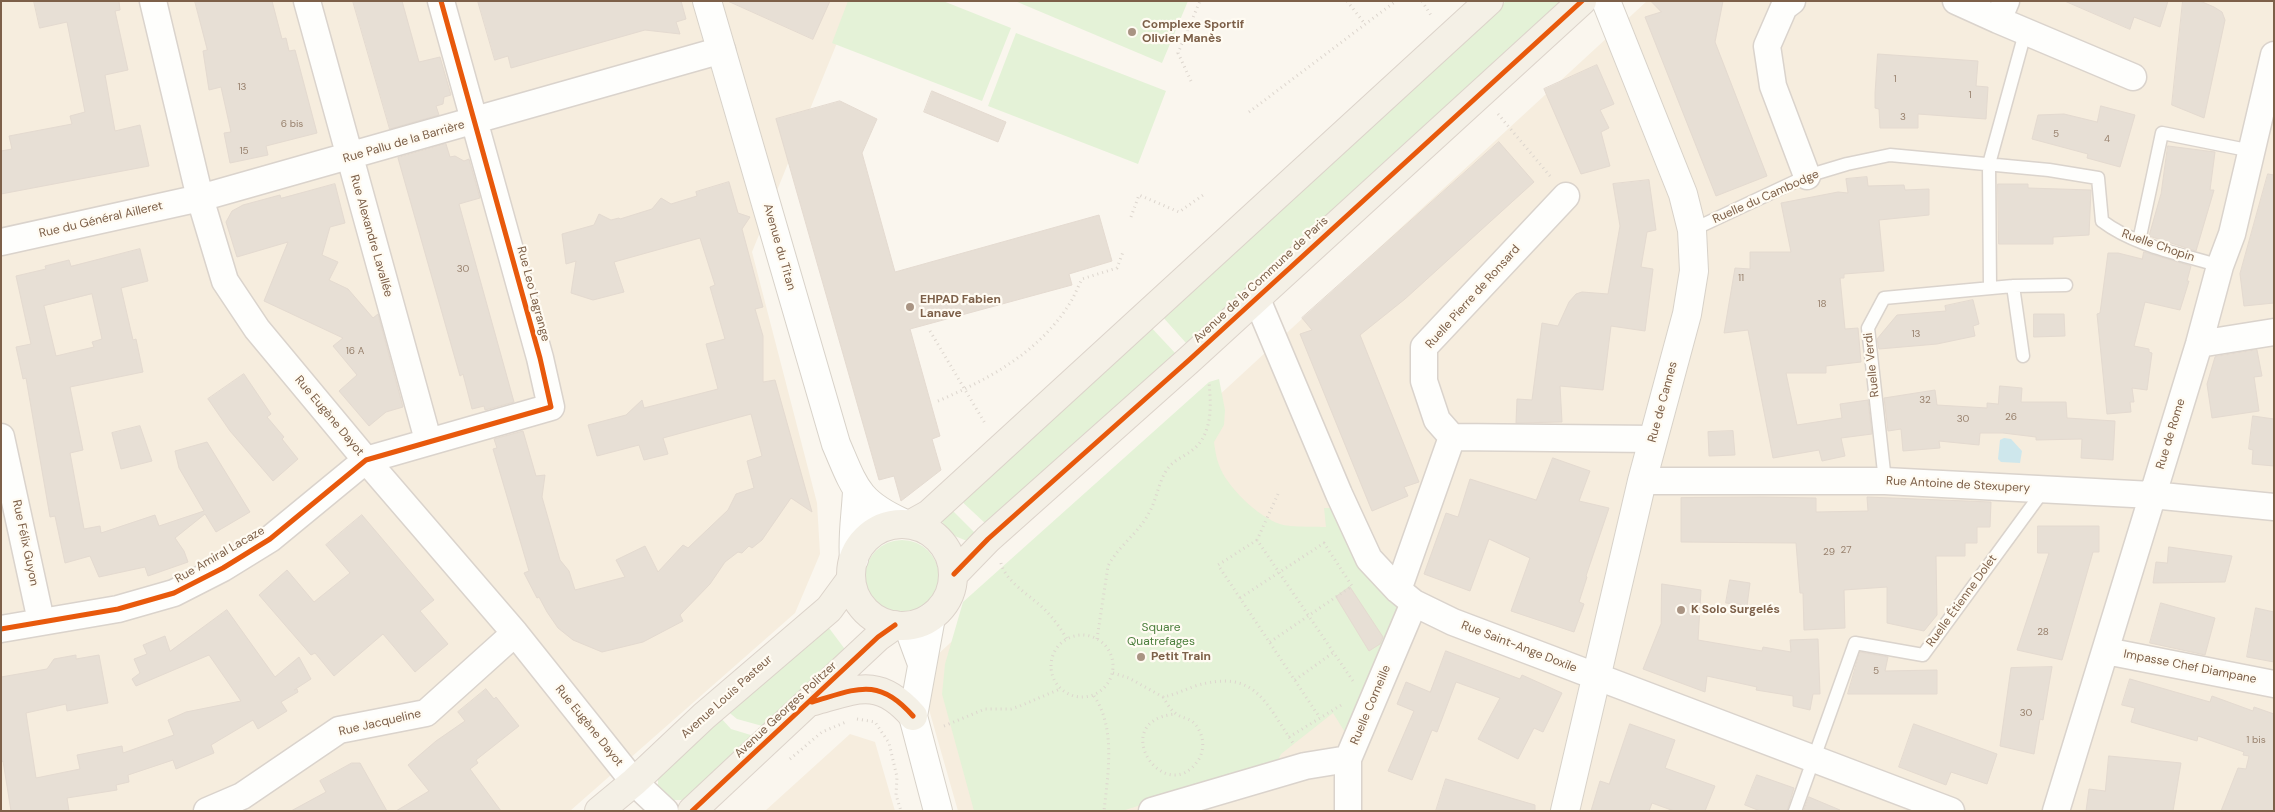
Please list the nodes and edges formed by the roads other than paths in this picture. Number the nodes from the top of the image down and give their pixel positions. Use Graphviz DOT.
graph roads {
  1 [pos="153,1"];
  2 [pos="307,1"];
  3 [pos="441,1"];
  4 [pos="707,1"];
  5 [pos="1489,1"];
  6 [pos="1582,1"];
  7 [pos="1606,1"];
  8 [pos="1792,1"];
  9 [pos="1956,1"];
  10 [pos="2002,11"];
  11 [pos="2025,33"];
  12 [pos="722,50"];
  13 [pos="2274,55"];
  14 [pos="2133,77"];
  15 [pos="476,122"];
  16 [pos="2252,151"];
  17 [pos="349,158"];
  18 [pos="1989,164"];
  19 [pos="1806,176"];
  20 [pos="1566,196"];
  21 [pos="200,198"];
  22 [pos="1692,230"];
  23 [pos="2139,241"];
  24 [pos="1,242"];
  25 [pos="2220,266"];
  26 [pos="2066,285"];
  27 [pos="2014,286"];
  28 [pos="1990,288"];
  29 [pos="1256,297"];
  30 [pos="2274,332"];
  31 [pos="2199,344"];
  32 [pos="2023,356"];
  33 [pos="1,437"];
  34 [pos="1452,437"];
  35 [pos="1652,439"];
  36 [pos="428,440"];
  37 [pos="366,460"];
  38 [pos="1642,481"];
  39 [pos="1885,481"];
  40 [pos="2043,490"];
  41 [pos="857,491"];
  42 [pos="2152,495"];
  43 [pos="2274,507"];
  44 [pos="907,524"];
  45 [pos="852,569"];
  46 [pos="954,574"];
  47 [pos="1406,597"];
  48 [pos="41,621"];
  49 [pos="912,623"];
  50 [pos="1,629"];
  51 [pos="514,632"];
  52 [pos="2106,651"];
  53 [pos="1596,676"];
  54 [pos="2274,684"];
  55 [pos="810,702"];
  56 [pos="913,716"];
  57 [pos="1348,758"];
  58 [pos="1816,758"];
  59 [pos="634,782"];
  60 [pos="206,811"];
  61 [pos="599,811"];
  62 [pos="665,811"];
  63 [pos="692,811"];
  64 [pos="938,811"];
  65 [pos="1152,811"];
  66 [pos="1348,811"];
  67 [pos="1565,811"];
  68 [pos="1795,811"];
  69 [pos="1952,811"];
  70 [pos="2056,811"];
  1 -- 21 [label="street, Rue Eugène Dayot"];
  2 -- 17 [label="street, Rue Alexandre Lavallée"];
  3 -- 15 [label="street, Rue Leo Lagrange"];
  4 -- 12 [label="street, Avenue du Titan"];
  5 -- 44 [label="main road"];
  6 -- 29 [label="main road, Avenue de la Commune de Paris"];
  7 -- 22 [label="street, Rue de Cannes"];
  8 -- 19 [label="street"];
  9 -- 10 [label="street"];
  10 -- 11 [label="street"];
  11 -- 14 [label="street"];
  11 -- 18 [label="lane"];
  12 -- 15 [label="street, Rue Pallu de la Barrière"];
  12 -- 41 [label="street, Avenue du Titan"];
  13 -- 16 [label="street, Rue de Rome"];
  15 -- 17 [label="street, Rue Pallu de la Barrière"];
  15 -- 36 [label="street, Rue Leo Lagrange"];
  16 -- 23 [label="lane"];
  16 -- 25 [label="street, Rue de Rome"];
  17 -- 21 [label="street, Rue Pallu de la Barrière"];
  17 -- 36 [label="street, Rue Alexandre Lavallée"];
  18 -- 19 [label="lane, Ruelle du Cambodge"];
  18 -- 23 [label="lane, Ruelle Chopin"];
  18 -- 28 [label="lane"];
  19 -- 22 [label="lane, Ruelle du Cambodge"];
  20 -- 34 [label="street, Ruelle Pierre de Ronsard"];
  21 -- 24 [label="street, Rue du Général Ailleret"];
  21 -- 37 [label="street, Rue Eugène Dayot"];
  22 -- 35 [label="street, Rue de Cannes"];
  23 -- 25 [label="lane, Ruelle Chopin"];
  25 -- 31 [label="street, Rue de Rome"];
  26 -- 27 [label="lane, Ruelle Verdi"];
  27 -- 28 [label="lane, Ruelle Verdi"];
  27 -- 32 [label="lane"];
  28 -- 39 [label="lane, Ruelle Verdi"];
  29 -- 46 [label="main road, Avenue de la Commune de Paris"];
  29 -- 47 [label="street, Rue Saint-Ange Doxile"];
  30 -- 31 [label="street"];
  31 -- 42 [label="street, Rue de Rome"];
  33 -- 48 [label="street, Rue Félix Guyon"];
  34 -- 35 [label="street"];
  34 -- 47 [label="street"];
  35 -- 38 [label="street, Rue de Cannes"];
  36 -- 37 [label="street, Rue Leo Lagrange"];
  37 -- 48 [label="street, Rue Amiral Lacaze"];
  37 -- 51 [label="street, Rue Eugène Dayot"];
  38 -- 39 [label="street, Rue Antoine de Stexupery"];
  38 -- 53 [label="street, Rue de Cannes"];
  39 -- 40 [label="street, Rue Antoine de Stexupery"];
  40 -- 42 [label="street, Rue Antoine de Stexupery"];
  40 -- 58 [label="lane, Ruelle Étienne Dolet"];
  41 -- 44 [label="street, Avenue du Titan"];
  41 -- 45 [label="street, Avenue du Titan"];
  42 -- 43 [label="street, Rue Antoine de Stexupery"];
  42 -- 52 [label="street, Rue de Rome"];
  44 -- 45 [label="main road"];
  44 -- 46 [label="main road"];
  45 -- 49 [label="main road"];
  45 -- 59 [label="main road, Avenue Louis Pasteur"];
  46 -- 49 [label="main road"];
  47 -- 53 [label="street, Rue Saint-Ange Doxile"];
  47 -- 57 [label="street, Ruelle Corneille"];
  48 -- 50 [label="street, Rue Amiral Lacaze"];
  49 -- 55 [label="main road, Avenue Georges Politzer"];
  49 -- 56 [label="street"];
  51 -- 59 [label="street, Rue Eugène Dayot"];
  51 -- 60 [label="street, Rue Jacqueline"];
  52 -- 54 [label="street, Impasse Chef Diampane"];
  52 -- 70 [label="street, Rue de Rome"];
  53 -- 58 [label="street, Rue Saint-Ange Doxile"];
  53 -- 67 [label="street, Rue de Cannes"];
  55 -- 56 [label="main road"];
  55 -- 63 [label="main road, Avenue Georges Politzer"];
  56 -- 64 [label="street"];
  57 -- 65 [label="street"];
  57 -- 66 [label="street, Ruelle Corneille"];
  58 -- 68 [label="lane"];
  58 -- 69 [label="street, Rue Saint-Ange Doxile"];
  59 -- 61 [label="main road, Avenue Louis Pasteur"];
  59 -- 62 [label="street, Rue Eugène Dayot"];
}
